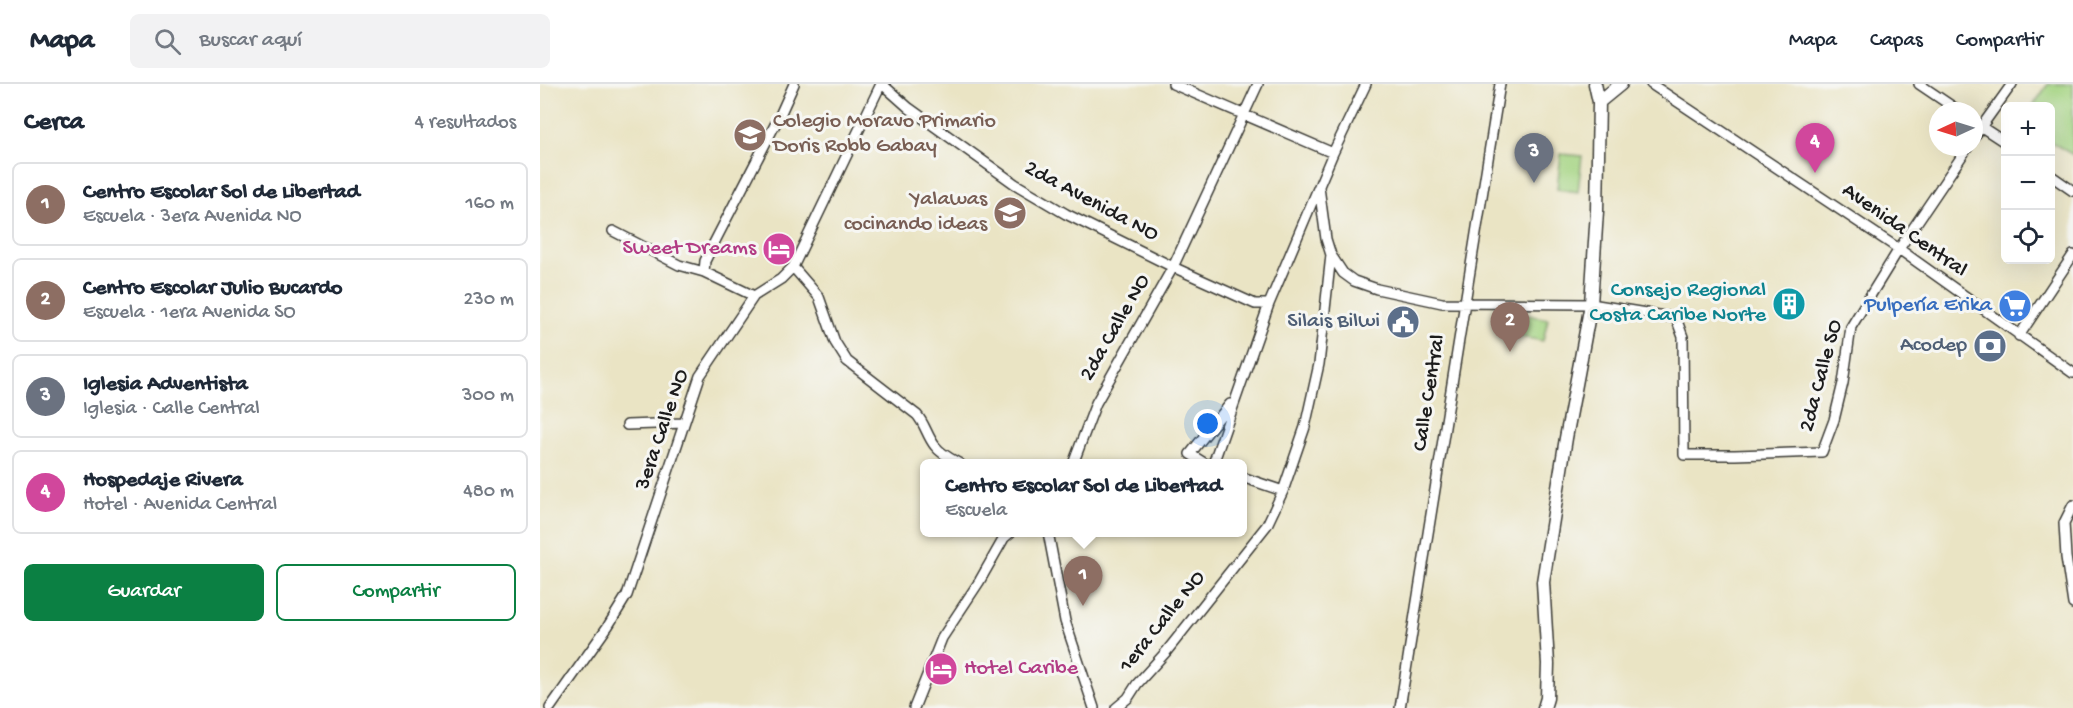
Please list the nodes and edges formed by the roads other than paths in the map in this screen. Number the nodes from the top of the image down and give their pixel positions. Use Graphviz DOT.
graph roads {
  1 [pos="794,84"];
  2 [pos="881,84"];
  3 [pos="1173,84"];
  4 [pos="1258,84"];
  5 [pos="1366,84"];
  6 [pos="1500,84"];
  7 [pos="1596,84"];
  8 [pos="1621,84"];
  9 [pos="1651,84"];
  10 [pos="1666,84"];
  11 [pos="1919,84"];
  12 [pos="2012,84"];
  13 [pos="1671,97"];
  14 [pos="1599,102"];
  15 [pos="1946,102"];
  16 [pos="1245,114"];
  17 [pos="1983,118"];
  18 [pos="1983,128"];
  19 [pos="2001,140"];
  20 [pos="1333,153"];
  21 [pos="1962,156"];
  22 [pos="2055,178"];
  23 [pos="1319,187"];
  24 [pos="2073,191"];
  25 [pos="613,231"];
  26 [pos="1899,249"];
  27 [pos="1330,255"];
  28 [pos="2073,255"];
  29 [pos="793,267"];
  30 [pos="1173,267"];
  31 [pos="704,272"];
  32 [pos="754,296"];
  33 [pos="1269,304"];
  34 [pos="1464,304"];
  35 [pos="1591,304"];
  36 [pos="2019,336"];
  37 [pos="2073,373"];
  38 [pos="1236,397"];
  39 [pos="684,423"];
  40 [pos="627,425"];
  41 [pos="953,459"];
  42 [pos="1075,459"];
  43 [pos="1198,459"];
  44 [pos="1215,459"];
  45 [pos="1247,479"];
  46 [pos="1282,491"];
  47 [pos="2073,505"];
  48 [pos="1005,537"];
  49 [pos="1049,537"];
  50 [pos="2073,604"];
  51 [pos="550,708"];
  52 [pos="914,708"];
  53 [pos="1095,708"];
  54 [pos="1116,708"];
  55 [pos="1401,708"];
  56 [pos="1544,708"];
  1 -- 31 [label="street"];
  2 -- 29 [label="street, 3era Calle NO"];
  2 -- 30 [label="street, 2da Avenida NO"];
  3 -- 16 [label="street"];
  4 -- 16 [label="street, 2da Calle NO"];
  5 -- 20 [label="street"];
  6 -- 34 [label="street, Calle Central"];
  7 -- 14 [label="main road"];
  8 -- 14 [label="main road"];
  9 -- 13 [label="street, Avenida Central"];
  10 -- 13 [label="street"];
  11 -- 15 [label="street"];
  12 -- 17 [label="street"];
  13 -- 26 [label="street, Avenida Central"];
  14 -- 35 [label="main road"];
  16 -- 20 [label="street"];
  16 -- 30 [label="street, 2da Calle NO"];
  18 -- 19 [label="street"];
  20 -- 23 [label="street"];
  21 -- 26 [label="street, 2da Calle SO"];
  22 -- 24 [label="street"];
  23 -- 27 [label="street"];
  23 -- 33 [label="street"];
  25 -- 31 [label="street"];
  26 -- 35 [label="street, 2da Calle SO"];
  26 -- 36 [label="street, Avenida Central"];
  27 -- 34 [label="street"];
  27 -- 46 [label="street, 1era Calle NO"];
  28 -- 36 [label="street"];
  29 -- 32 [label="street, 3era Calle NO"];
  29 -- 41 [label="street"];
  30 -- 33 [label="street, 2da Avenida NO"];
  30 -- 42 [label="street, 2da Calle NO"];
  31 -- 32 [label="street"];
  32 -- 39 [label="street, 3era Calle NO"];
  33 -- 38 [label="street"];
  34 -- 35 [label="street"];
  34 -- 55 [label="street, Calle Central"];
  35 -- 56 [label="main road"];
  36 -- 37 [label="street, Avenida Central"];
  38 -- 43 [label="street"];
  38 -- 44 [label="street"];
  39 -- 40 [label="street"];
  39 -- 51 [label="street, 3era Calle NO"];
  45 -- 46 [label="street"];
  46 -- 54 [label="street, 1era Calle NO"];
  47 -- 50 [label="street"];
  48 -- 52 [label="street"];
  49 -- 53 [label="street"];
}
